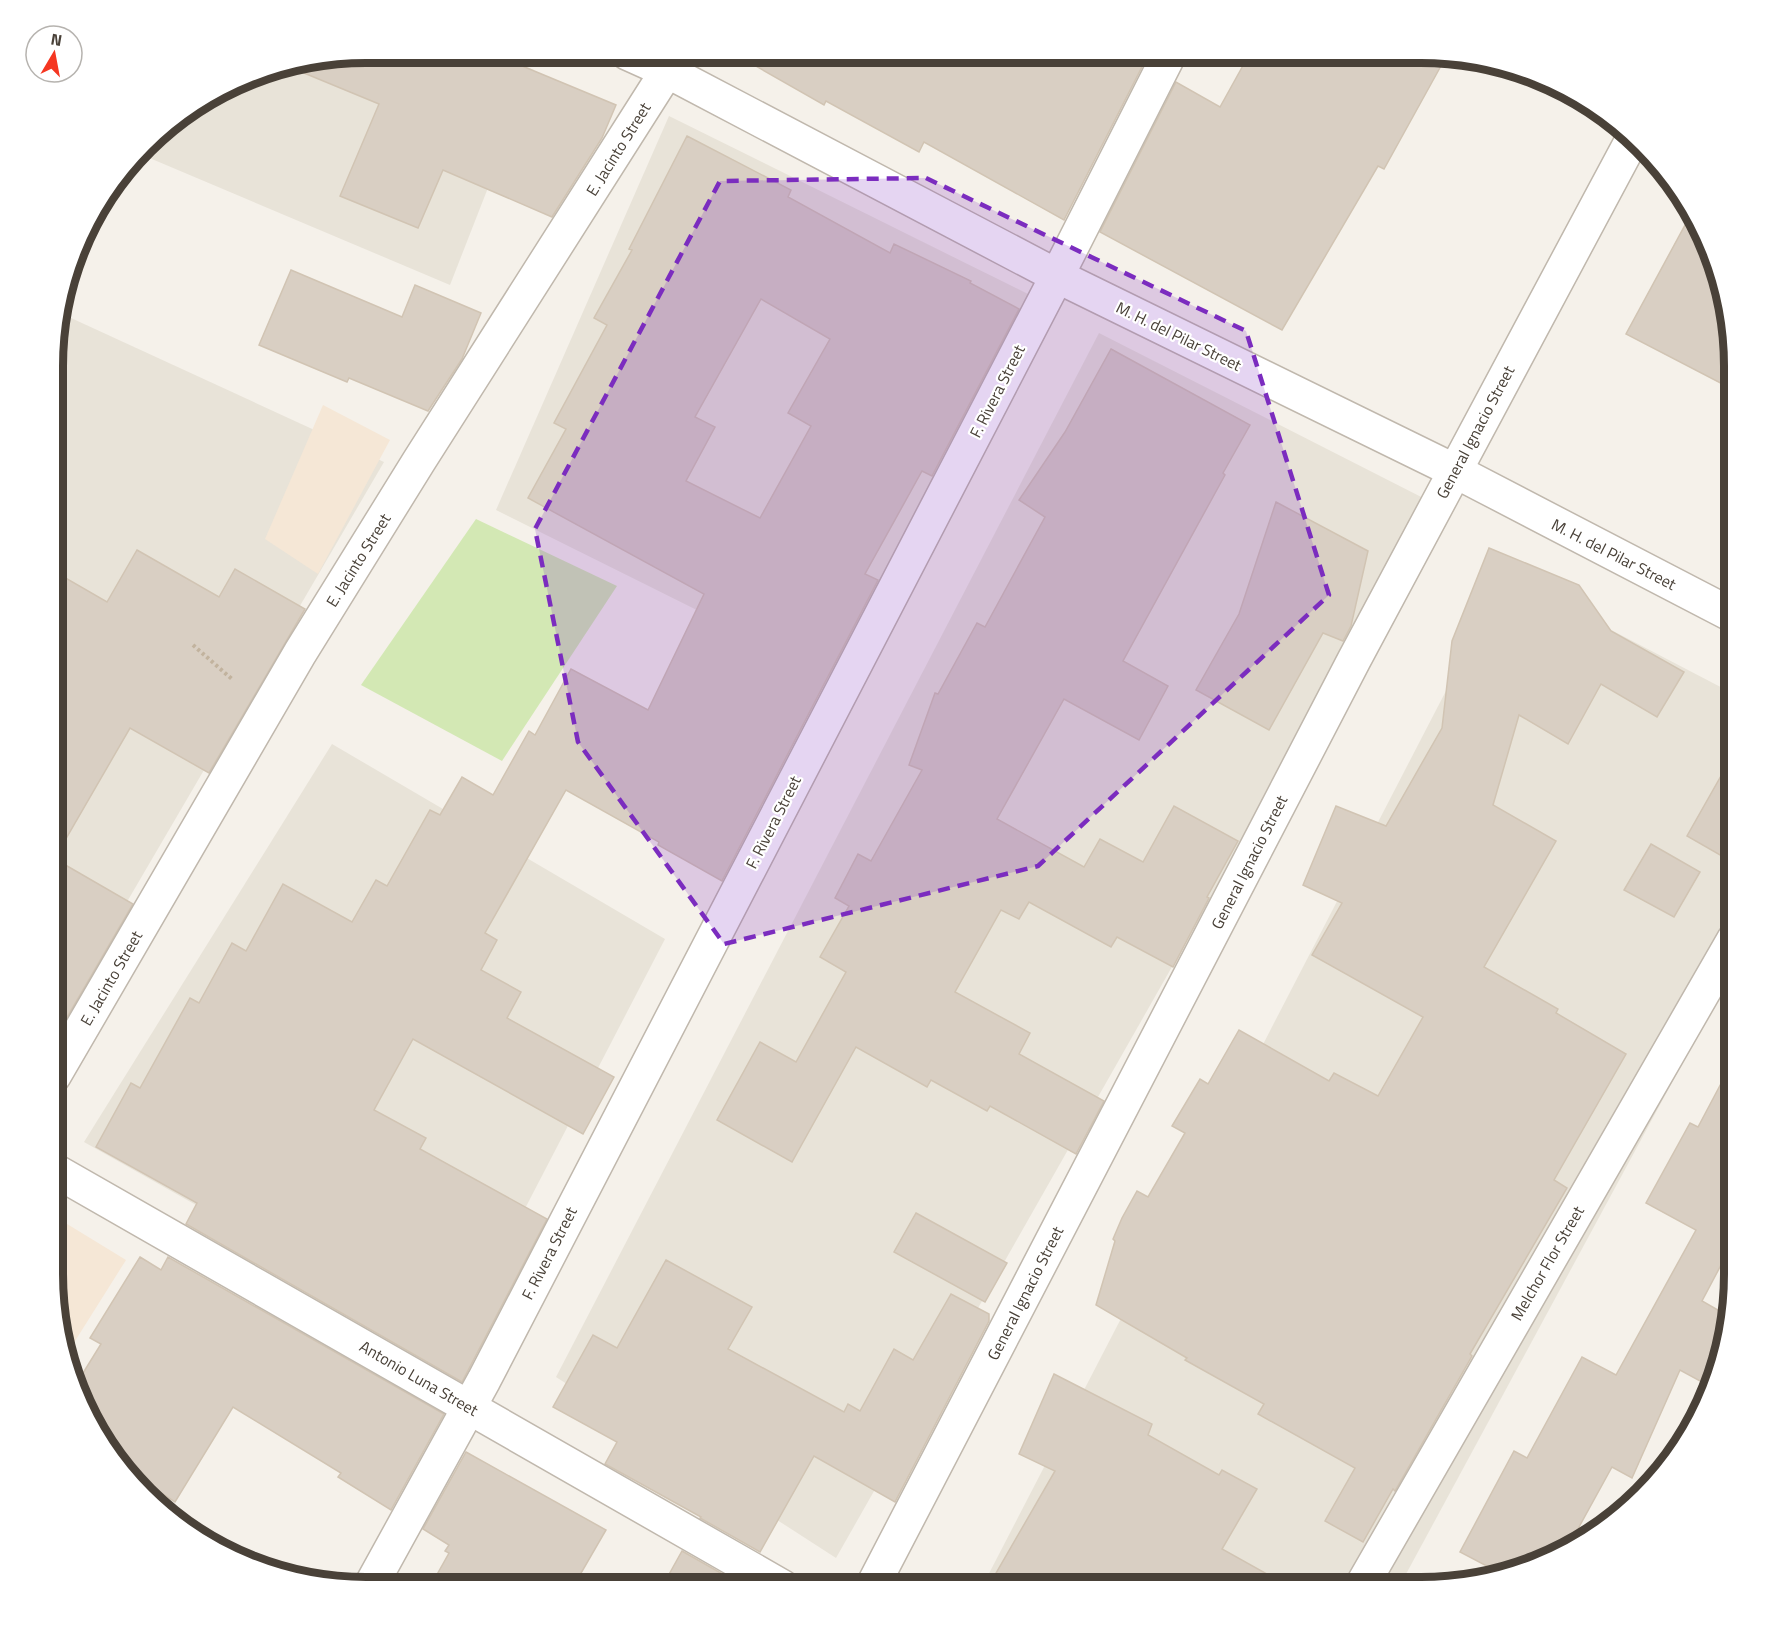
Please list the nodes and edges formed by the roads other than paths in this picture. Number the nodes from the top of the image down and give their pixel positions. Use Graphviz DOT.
graph roads {
  1 [pos="671,63"];
  2 [pos="674,63"];
  3 [pos="1165,63"];
  4 [pos="1629,146"];
  5 [pos="1057,276"];
  6 [pos="1455,471"];
  7 [pos="1724,611"];
  8 [pos="1724,956"];
  9 [pos="63,1061"];
  10 [pos="63,1175"];
  11 [pos="469,1407"];
  12 [pos="376,1577"];
  13 [pos="766,1577"];
  14 [pos="877,1577"];
  15 [pos="1367,1577"];
  1 -- 9 [label="street, E. Jacinto Street"];
  2 -- 5 [label="street, M. H. del Pilar Street"];
  3 -- 5 [label="street, F. Rivera Street"];
  4 -- 6 [label="street, General Ignacio Street"];
  5 -- 6 [label="street, M. H. del Pilar Street"];
  5 -- 11 [label="street, F. Rivera Street"];
  6 -- 7 [label="street, M. H. del Pilar Street"];
  6 -- 14 [label="street, General Ignacio Street"];
  8 -- 15 [label="street, Melchor Flor Street"];
  10 -- 11 [label="street, Antonio Luna Street"];
  11 -- 12 [label="street, F. Rivera Street"];
  11 -- 13 [label="street, Antonio Luna Street"];
}
